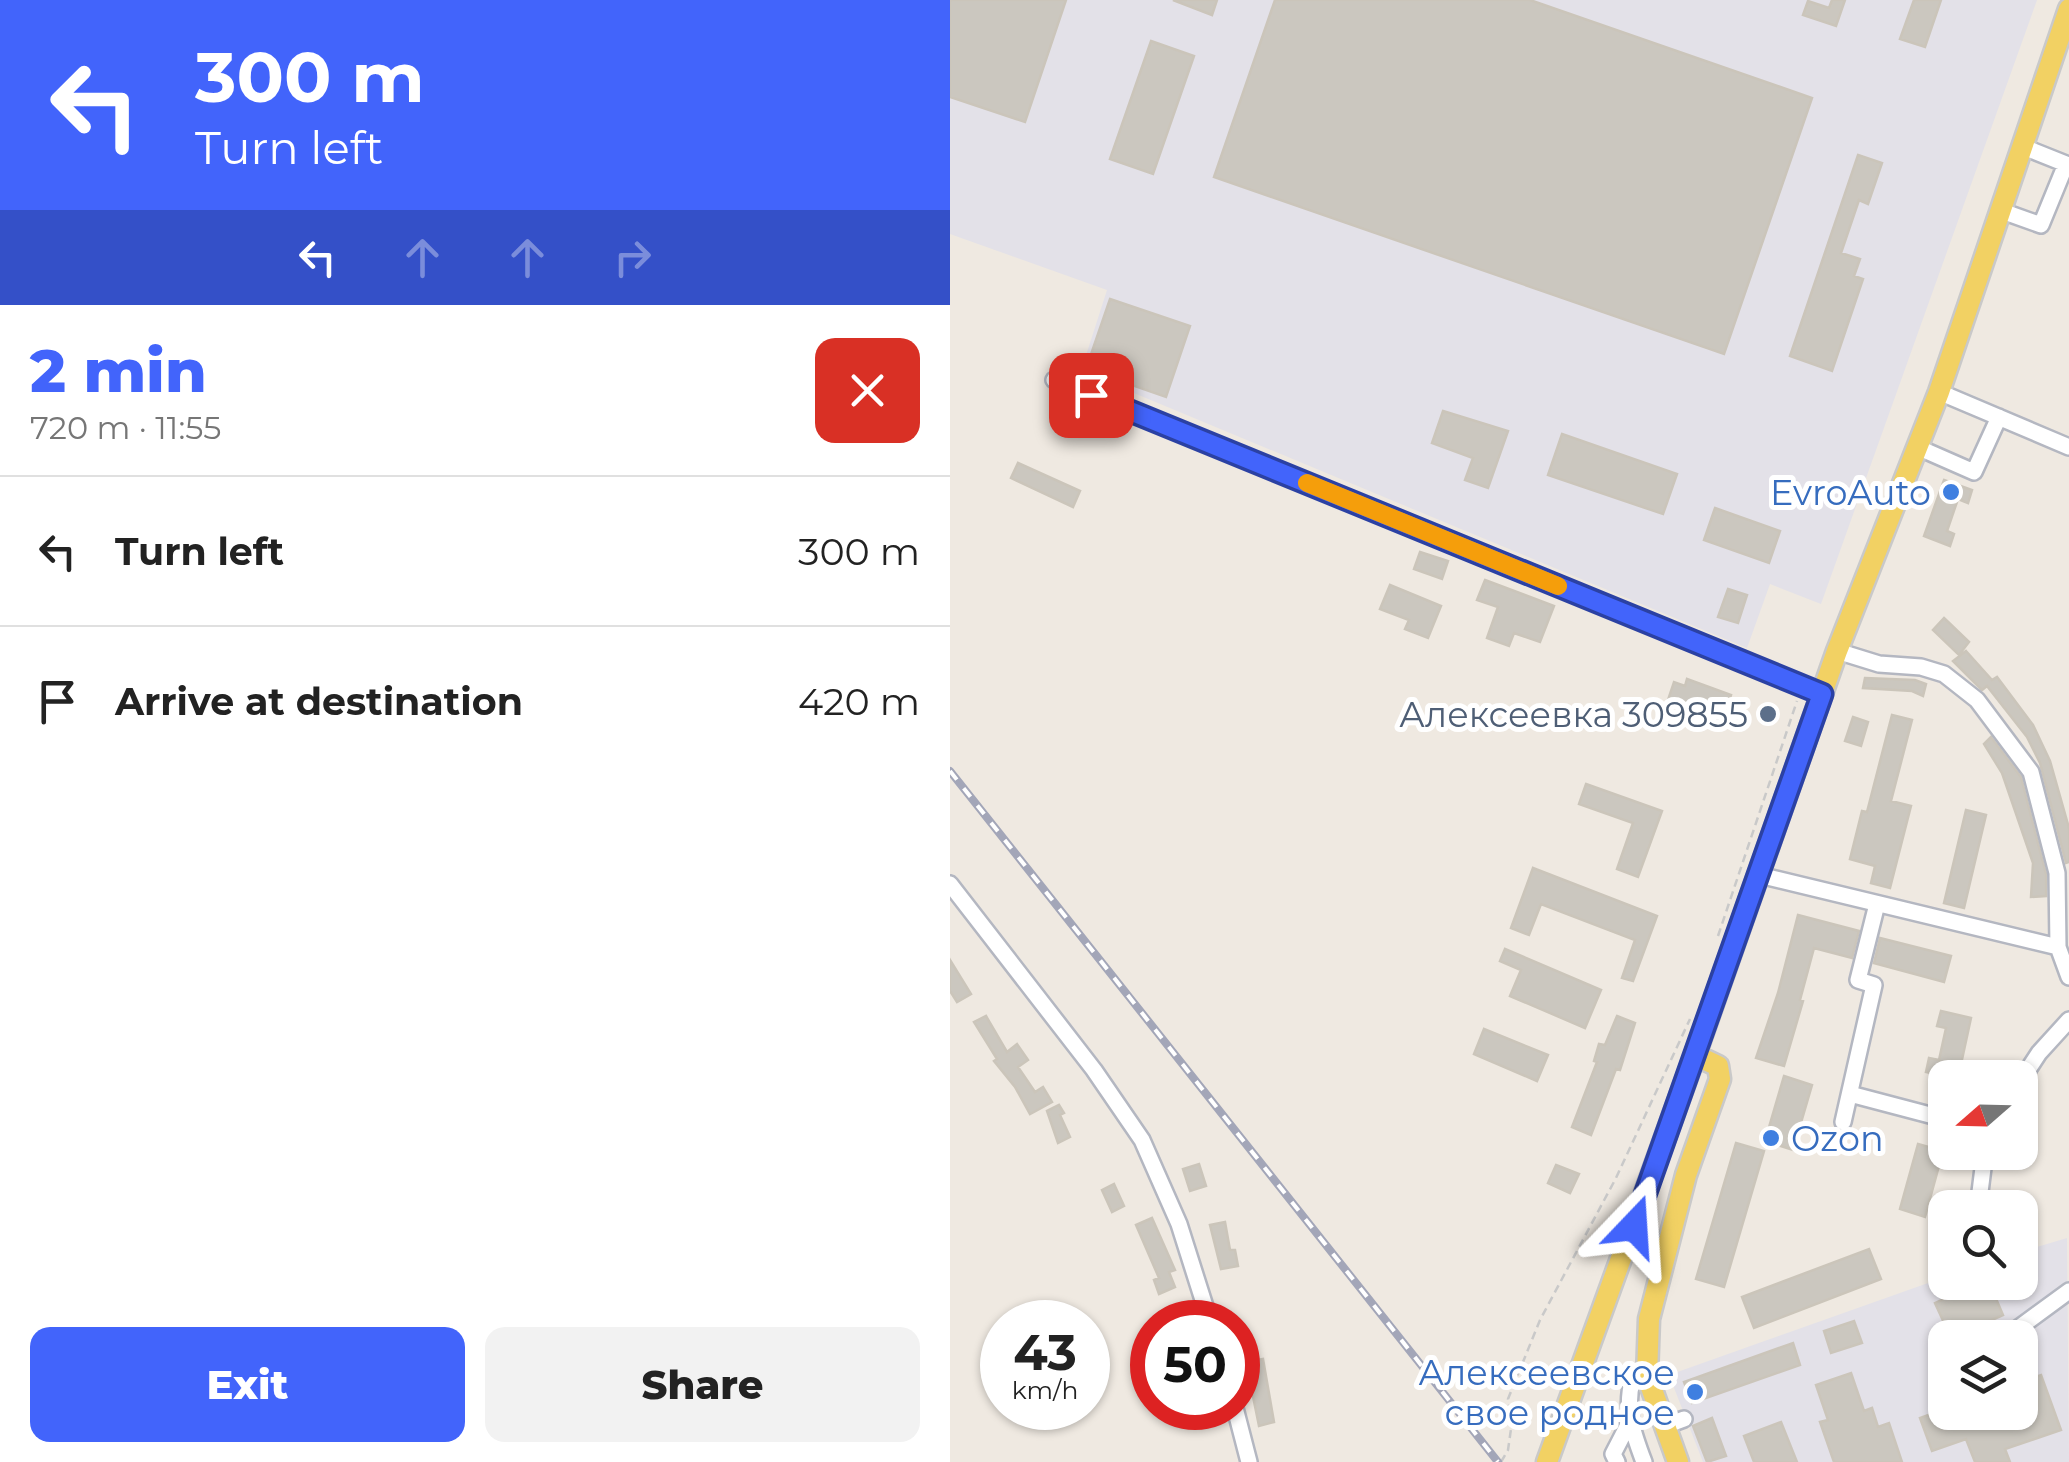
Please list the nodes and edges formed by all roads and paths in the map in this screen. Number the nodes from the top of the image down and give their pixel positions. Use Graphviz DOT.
graph roads {
  1 [pos="2069,9"];
  2 [pos="2020,146"];
  3 [pos="2000,210"];
  4 [pos="1054,380"];
  5 [pos="1939,392"];
  6 [pos="1998,417"];
  7 [pos="1917,446"];
  8 [pos="2069,447"];
  9 [pos="1836,651"];
  10 [pos="1822,694"];
  11 [pos="1797,700"];
  12 [pos="1758,875"];
  13 [pos="950,884"];
  14 [pos="1878,904"];
  15 [pos="1718,936"];
  16 [pos="2058,947"];
  17 [pos="2069,978"];
  18 [pos="1691,1016"];
  19 [pos="2069,1020"];
  20 [pos="1695,1056"];
  21 [pos="2034,1060"];
  22 [pos="1850,1094"];
  23 [pos="1928,1115"];
  24 [pos="1843,1122"];
  25 [pos="2069,1291"];
  26 [pos="1203,1300"];
  27 [pos="2029,1320"];
  28 [pos="1648,1376"];
  29 [pos="1629,1422"];
  30 [pos="1241,1430"];
  31 [pos="1249,1462"];
  32 [pos="1501,1462"];
  33 [pos="1547,1462"];
  34 [pos="1616,1462"];
  35 [pos="1644,1462"];
  36 [pos="1678,1462"];
  1 -- 2 [label="main road"];
  2 -- 3 [label="main road"];
  2 -- 3 [label="street"];
  3 -- 5 [label="main road"];
  4 -- 10 [label="street"];
  5 -- 6 [label="street"];
  5 -- 7 [label="main road"];
  6 -- 7 [label="street"];
  6 -- 8 [label="street"];
  7 -- 9 [label="main road"];
  9 -- 10 [label="main road"];
  9 -- 16 [label="street"];
  10 -- 12 [label="main road"];
  11 -- 15 [label="path"];
  12 -- 14 [label="street"];
  12 -- 20 [label="main road"];
  13 -- 26 [label="street"];
  14 -- 16 [label="street"];
  14 -- 22 [label="street"];
  16 -- 17 [label="street"];
  18 -- 32 [label="path"];
  19 -- 21 [label="street"];
  20 -- 28 [label="main road"];
  20 -- 33 [label="main road"];
  22 -- 23 [label="street"];
  22 -- 24 [label="street"];
  25 -- 27 [label="street"];
  28 -- 29 [label="street"];
  28 -- 36 [label="main road"];
  29 -- 34 [label="street"];
  29 -- 35 [label="street"];
  30 -- 31 [label="street"];
}
